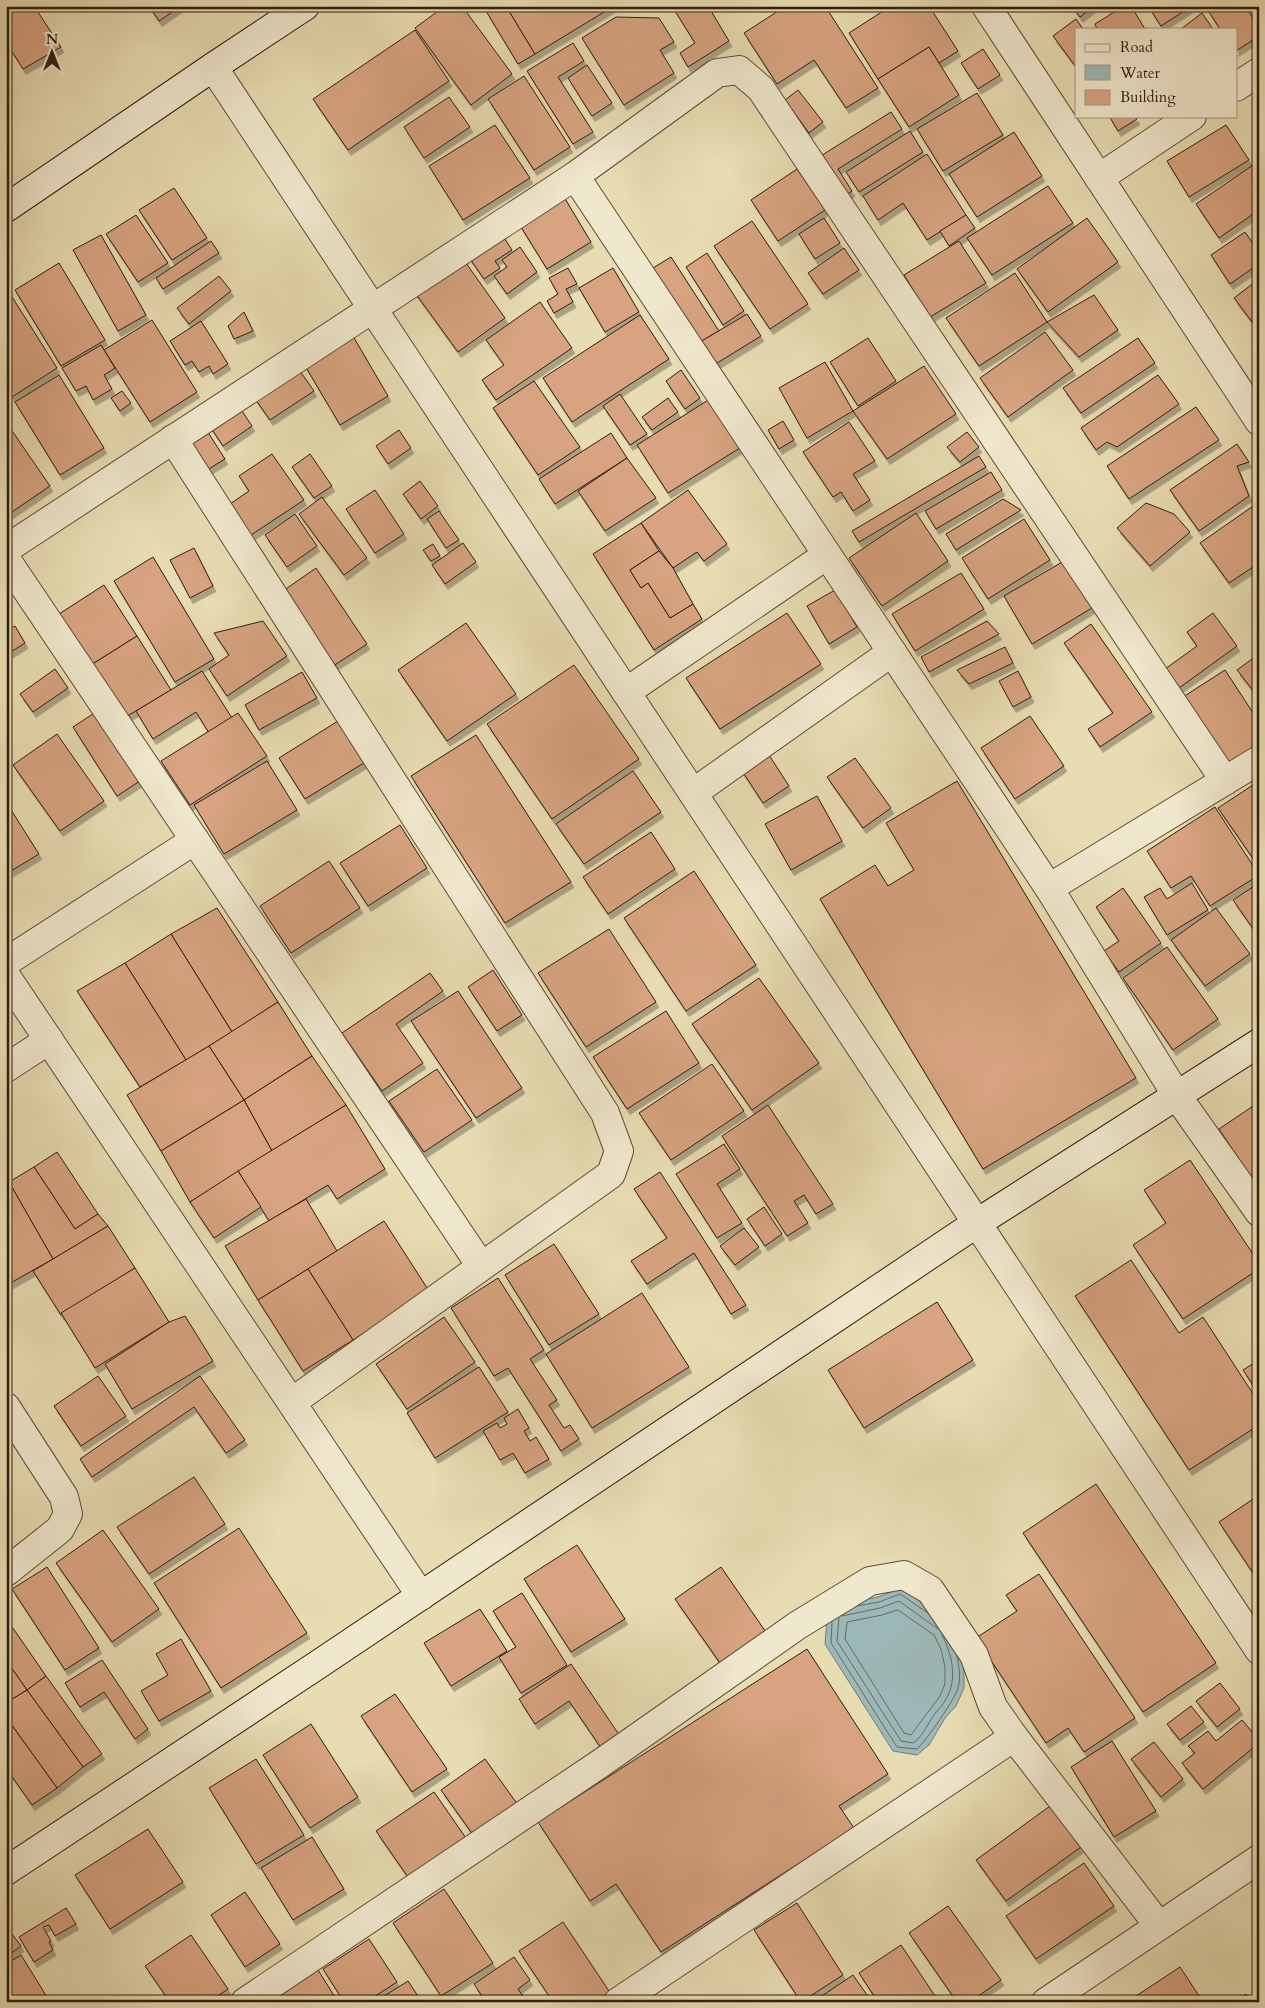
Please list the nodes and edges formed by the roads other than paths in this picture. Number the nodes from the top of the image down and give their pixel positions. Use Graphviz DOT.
graph roads {
  1 [pos="305,6"];
  2 [pos="986,6"];
  3 [pos="213,66"];
  4 [pos="1259,72"];
  5 [pos="1238,86"];
  6 [pos="1189,118"];
  7 [pos="575,176"];
  8 [pos="1099,178"];
  9 [pos="6,208"];
  10 [pos="372,308"];
  11 [pos="1259,421"];
  12 [pos="173,439"];
  13 [pos="6,549"];
  14 [pos="827,555"];
  15 [pos="6,559"];
  16 [pos="892,652"];
  17 [pos="626,692"];
  18 [pos="1259,760"];
  19 [pos="1225,781"];
  20 [pos="693,793"];
  21 [pos="195,840"];
  22 [pos="1049,888"];
  23 [pos="6,962"];
  24 [pos="6,976"];
  25 [pos="49,1040"];
  26 [pos="1259,1043"];
  27 [pos="6,1068"];
  28 [pos="1176,1096"];
  29 [pos="1259,1212"];
  30 [pos="977,1224"];
  31 [pos="481,1266"];
  32 [pos="292,1402"];
  33 [pos="6,1407"];
  34 [pos="6,1572"];
  35 [pos="421,1596"];
  36 [pos="1259,1650"];
  37 [pos="1014,1737"];
  38 [pos="1259,1859"];
  39 [pos="6,1871"];
  40 [pos="1159,1926"];
  41 [pos="245,2002"];
  42 [pos="618,2002"];
  43 [pos="1046,2002"];
  1 -- 3 [label="street"];
  2 -- 8 [label="street"];
  3 -- 9 [label="street"];
  3 -- 10 [label="street"];
  4 -- 5 [label="street"];
  6 -- 8 [label="street"];
  7 -- 10 [label="street"];
  7 -- 14 [label="street"];
  7 -- 19 [label="street"];
  8 -- 11 [label="street"];
  10 -- 12 [label="street"];
  10 -- 17 [label="street"];
  12 -- 13 [label="street"];
  12 -- 31 [label="street"];
  14 -- 16 [label="street"];
  14 -- 17 [label="street"];
  15 -- 21 [label="street"];
  16 -- 20 [label="street"];
  16 -- 22 [label="street"];
  17 -- 20 [label="street"];
  18 -- 19 [label="street"];
  19 -- 22 [label="street"];
  20 -- 30 [label="street"];
  21 -- 23 [label="street"];
  21 -- 31 [label="street"];
  22 -- 28 [label="street"];
  24 -- 25 [label="street"];
  25 -- 27 [label="street"];
  25 -- 32 [label="street"];
  26 -- 28 [label="street"];
  28 -- 29 [label="street"];
  28 -- 30 [label="street"];
  30 -- 35 [label="street"];
  30 -- 36 [label="street"];
  31 -- 32 [label="street"];
  32 -- 35 [label="street"];
  33 -- 34 [label="street"];
  35 -- 39 [label="street"];
  37 -- 40 [label="street"];
  37 -- 41 [label="street"];
  37 -- 42 [label="street"];
  38 -- 40 [label="street"];
  40 -- 43 [label="street"];
}
